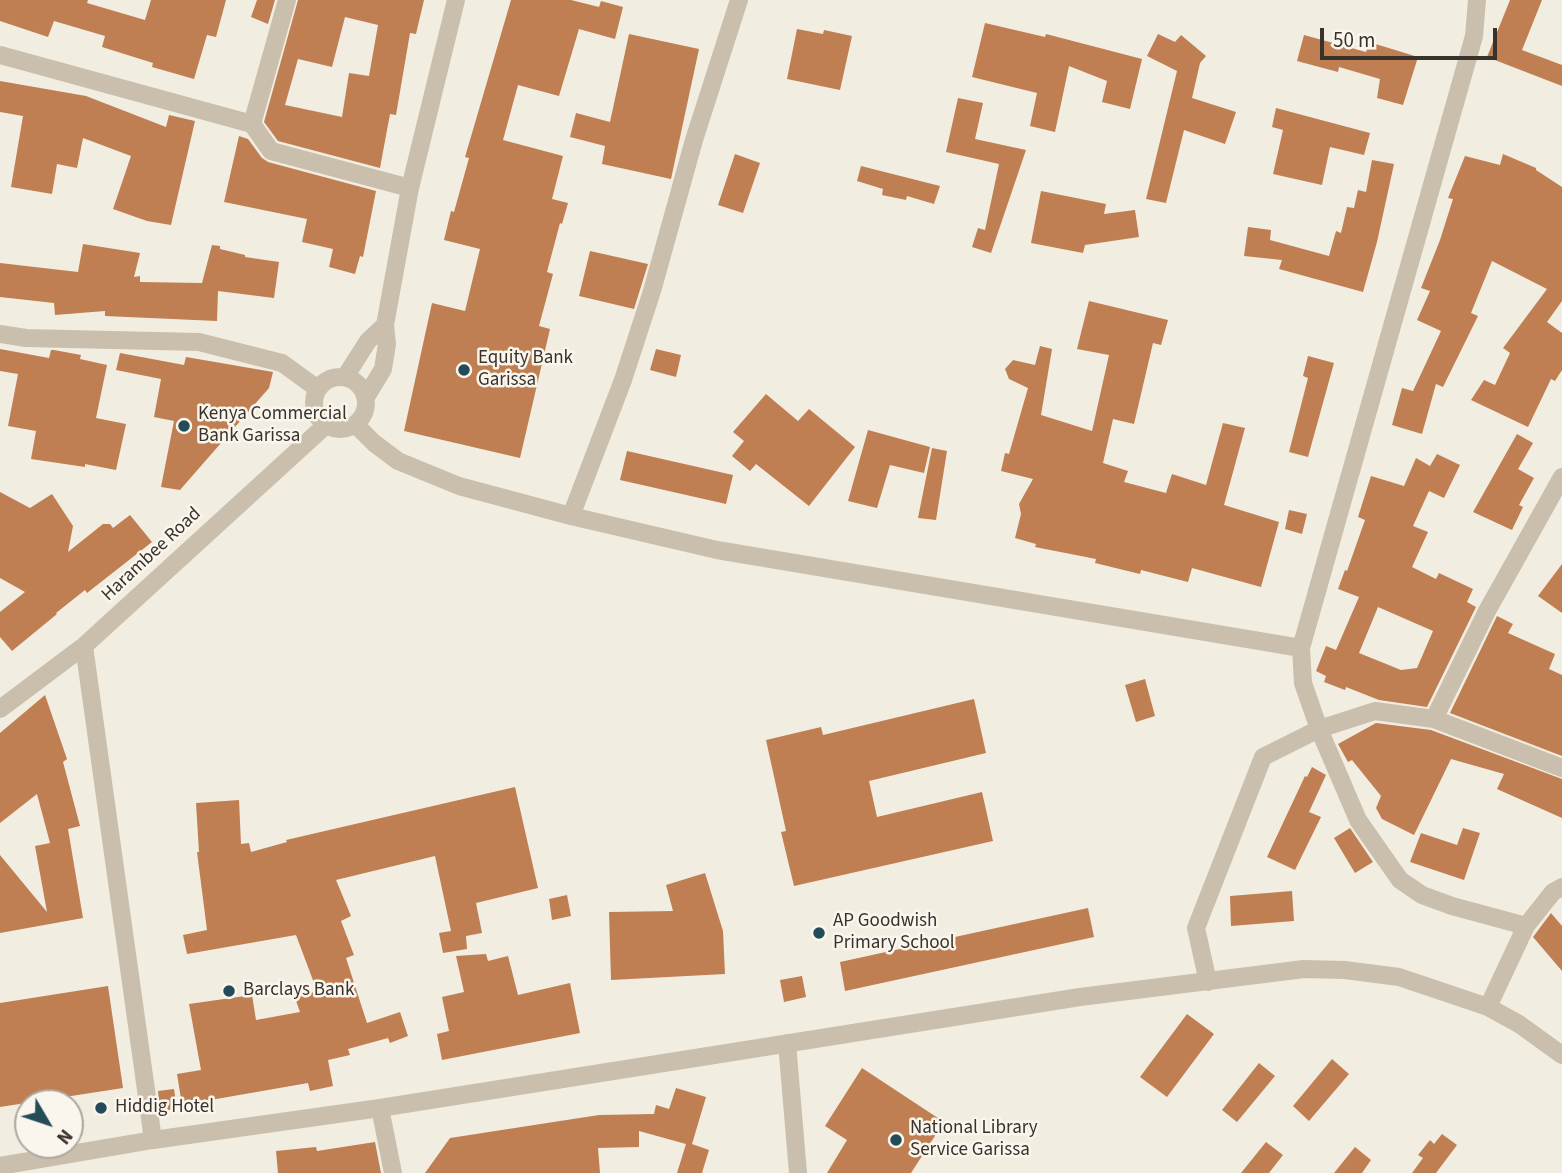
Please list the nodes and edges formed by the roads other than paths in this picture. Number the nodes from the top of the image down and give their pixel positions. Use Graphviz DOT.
graph roads {
  1 [pos="287,0"];
  2 [pos="456,0"];
  3 [pos="739,0"];
  4 [pos="1477,0"];
  5 [pos="0,55"];
  6 [pos="253,124"];
  7 [pos="410,188"];
  8 [pos="386,325"];
  9 [pos="0,334"];
  10 [pos="345,377"];
  11 [pos="318,389"];
  12 [pos="366,397"];
  13 [pos="355,424"];
  14 [pos="326,425"];
  15 [pos="1562,477"];
  16 [pos="570,516"];
  17 [pos="84,646"];
  18 [pos="1301,648"];
  19 [pos="0,709"];
  20 [pos="1434,719"];
  21 [pos="1319,729"];
  22 [pos="1562,768"];
  23 [pos="1562,887"];
  24 [pos="1526,926"];
  25 [pos="1208,982"];
  26 [pos="1488,1007"];
  27 [pos="788,1043"];
  28 [pos="1562,1055"];
  29 [pos="380,1108"];
  30 [pos="153,1140"];
  31 [pos="0,1166"];
  32 [pos="393,1173"];
  33 [pos="798,1173"];
  1 -- 6 [label="street"];
  2 -- 7 [label="street"];
  3 -- 16 [label="street"];
  4 -- 18 [label="street"];
  5 -- 6 [label="street"];
  6 -- 7 [label="street"];
  7 -- 8 [label="street"];
  8 -- 10 [label="street"];
  8 -- 12 [label="street"];
  9 -- 11 [label="street"];
  10 -- 11 [label="street"];
  10 -- 12 [label="street"];
  11 -- 14 [label="street"];
  12 -- 13 [label="street"];
  13 -- 14 [label="street"];
  13 -- 16 [label="street"];
  14 -- 17 [label="street, Harambee Road"];
  15 -- 20 [label="street"];
  16 -- 18 [label="street"];
  17 -- 19 [label="street, Harambee Road"];
  17 -- 30 [label="street"];
  18 -- 21 [label="street"];
  20 -- 21 [label="street"];
  20 -- 22 [label="street"];
  21 -- 24 [label="street"];
  21 -- 25 [label="street"];
  23 -- 24 [label="street"];
  24 -- 26 [label="street"];
  25 -- 26 [label="street"];
  25 -- 27 [label="street"];
  26 -- 28 [label="street"];
  27 -- 29 [label="street"];
  27 -- 33 [label="street"];
  29 -- 30 [label="street"];
  29 -- 32 [label="street"];
  30 -- 31 [label="street"];
}
